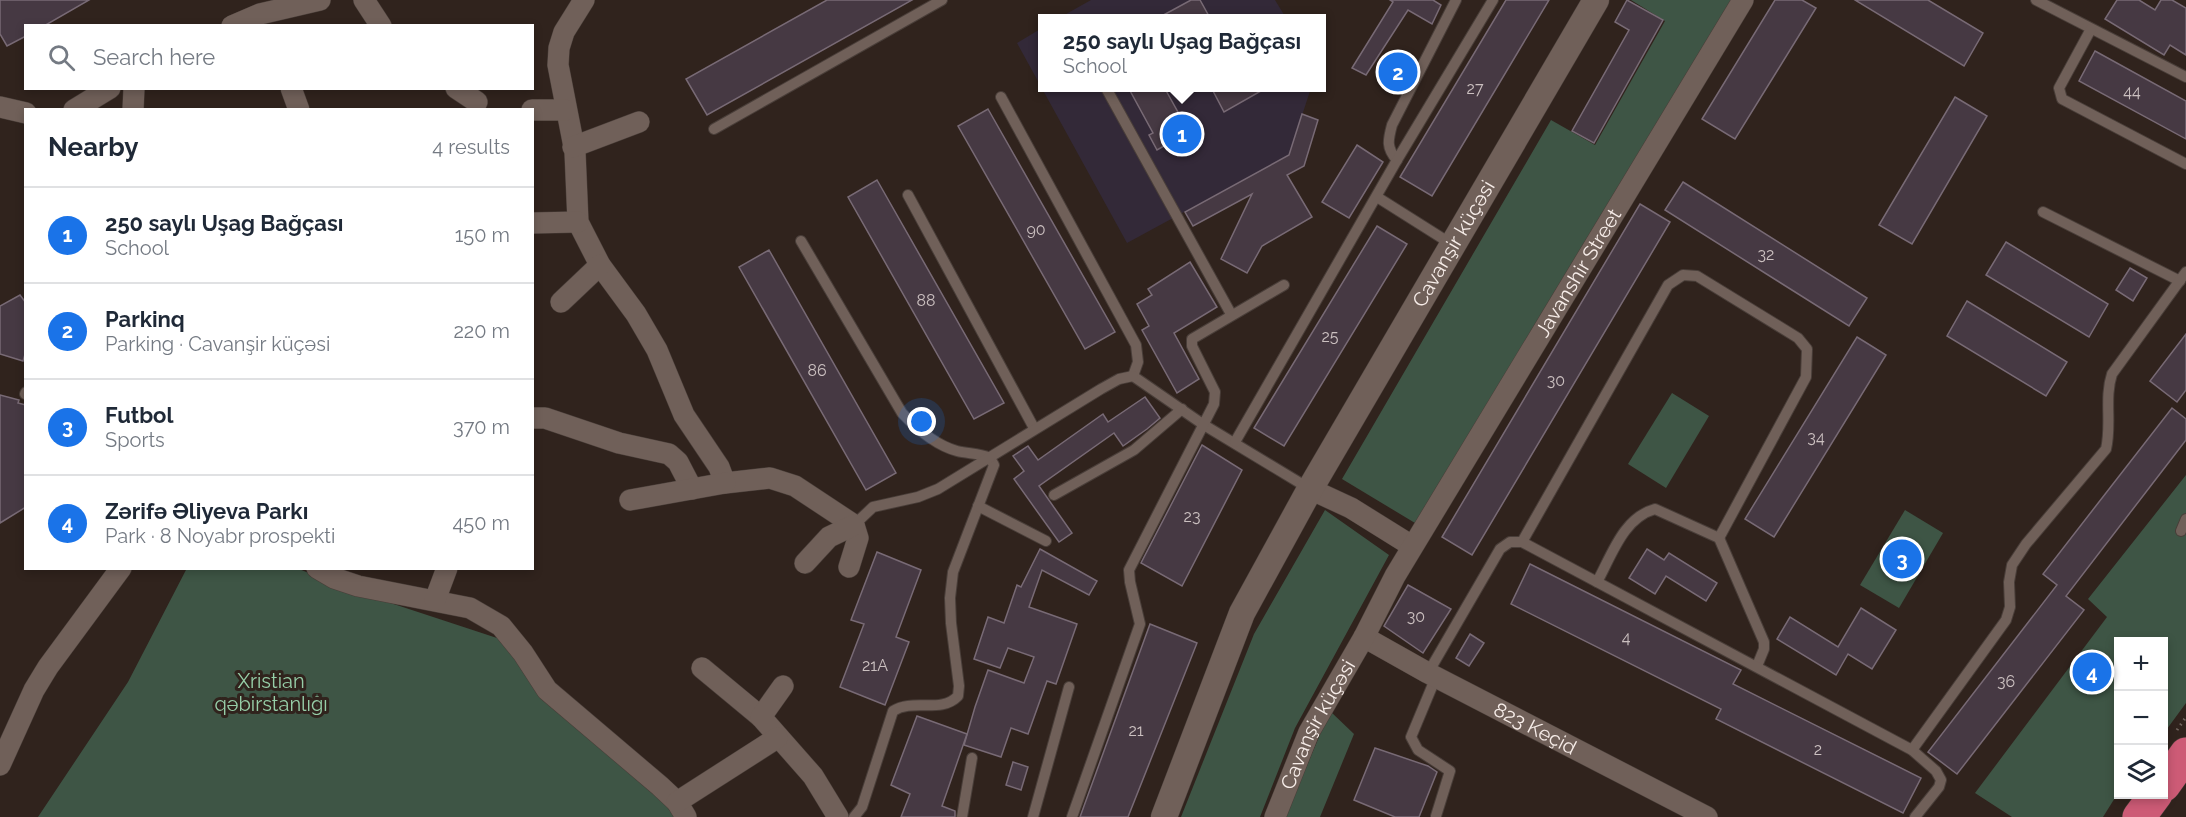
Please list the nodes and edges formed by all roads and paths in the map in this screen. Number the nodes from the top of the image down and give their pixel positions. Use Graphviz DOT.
graph roads {
  1 [pos="320,0"];
  2 [pos="364,0"];
  3 [pos="584,0"];
  4 [pos="942,0"];
  5 [pos="1456,0"];
  6 [pos="1493,0"];
  7 [pos="1596,0"];
  8 [pos="1743,0"];
  9 [pos="2036,0"];
  10 [pos="262,20"];
  11 [pos="242,24"];
  12 [pos="380,24"];
  13 [pos="2091,29"];
  14 [pos="2186,77"];
  15 [pos="107,90"];
  16 [pos="134,90"];
  17 [pos="292,90"];
  18 [pos="459,90"];
  19 [pos="1109,92"];
  20 [pos="1000,97"];
  21 [pos="477,102"];
  22 [pos="0,106"];
  23 [pos="77,108"];
  24 [pos="133,108"];
  25 [pos="298,108"];
  26 [pos="534,110"];
  27 [pos="566,110"];
  28 [pos="24,112"];
  29 [pos="639,122"];
  30 [pos="714,129"];
  31 [pos="573,147"];
  32 [pos="1397,160"];
  33 [pos="2186,164"];
  34 [pos="908,195"];
  35 [pos="1377,197"];
  36 [pos="2043,212"];
  37 [pos="578,222"];
  38 [pos="534,223"];
  39 [pos="801,241"];
  40 [pos="1453,245"];
  41 [pos="600,265"];
  42 [pos="2183,277"];
  43 [pos="1284,285"];
  44 [pos="561,302"];
  45 [pos="1231,314"];
  46 [pos="1133,376"];
  47 [pos="1182,410"];
  48 [pos="534,418"];
  49 [pos="1204,425"];
  50 [pos="1034,428"];
  51 [pos="1235,442"];
  52 [pos="990,458"];
  53 [pos="725,483"];
  54 [pos="692,489"];
  55 [pos="1310,489"];
  56 [pos="1054,495"];
  57 [pos="630,500"];
  58 [pos="978,506"];
  59 [pos="2186,519"];
  60 [pos="854,525"];
  61 [pos="2181,531"];
  62 [pos="1719,538"];
  63 [pos="1046,542"];
  64 [pos="1522,542"];
  65 [pos="1412,546"];
  66 [pos="805,563"];
  67 [pos="849,567"];
  68 [pos="120,570"];
  69 [pos="322,570"];
  70 [pos="446,570"];
  71 [pos="1597,582"];
  72 [pos="435,600"];
  73 [pos="1364,636"];
  74 [pos="1757,666"];
  75 [pos="702,668"];
  76 [pos="1432,675"];
  77 [pos="783,686"];
  78 [pos="1069,687"];
  79 [pos="761,717"];
  80 [pos="777,738"];
  81 [pos="1912,750"];
  82 [pos="2186,754"];
  83 [pos="972,758"];
  84 [pos="0,765"];
  85 [pos="2168,777"];
  86 [pos="2153,799"];
  87 [pos="681,810"];
  88 [pos="1436,816"];
  89 [pos="838,817"];
  90 [pos="854,817"];
  91 [pos="962,817"];
  92 [pos="1034,817"];
  93 [pos="1072,817"];
  94 [pos="1164,817"];
  95 [pos="1275,817"];
  96 [pos="1707,817"];
  97 [pos="1915,817"];
  98 [pos="2139,817"];
  1 -- 10 [label="street"];
  2 -- 12 [label="street"];
  3 -- 27 [label="street"];
  4 -- 30 [label="lane"];
  5 -- 32 [label="lane"];
  6 -- 32 [label="lane"];
  7 -- 40 [label="street, Cavanşir küçəsi"];
  8 -- 65 [label="street, Javanshir Street"];
  9 -- 13 [label="lane"];
  10 -- 11 [label="street"];
  13 -- 14 [label="lane"];
  13 -- 33 [label="lane"];
  15 -- 23 [label="street"];
  16 -- 24 [label="street"];
  17 -- 25 [label="street"];
  18 -- 21 [label="street"];
  19 -- 45 [label="lane"];
  20 -- 46 [label="lane"];
  22 -- 28 [label="street"];
  26 -- 27 [label="street"];
  27 -- 31 [label="street"];
  29 -- 31 [label="street"];
  31 -- 37 [label="street"];
  32 -- 35 [label="lane"];
  34 -- 50 [label="lane"];
  35 -- 40 [label="lane"];
  35 -- 51 [label="lane"];
  36 -- 42 [label="lane"];
  37 -- 38 [label="street"];
  37 -- 41 [label="street"];
  39 -- 52 [label="lane"];
  40 -- 55 [label="street, Cavanşir küçəsi"];
  41 -- 44 [label="street"];
  41 -- 53 [label="street"];
  42 -- 81 [label="lane"];
  43 -- 45 [label="lane"];
  45 -- 49 [label="lane"];
  46 -- 47 [label="lane"];
  46 -- 50 [label="lane"];
  47 -- 49 [label="lane"];
  47 -- 56 [label="lane"];
  48 -- 54 [label="street"];
  49 -- 51 [label="lane"];
  49 -- 93 [label="lane"];
  50 -- 52 [label="lane"];
  51 -- 55 [label="lane"];
  52 -- 58 [label="lane"];
  52 -- 60 [label="lane"];
  53 -- 54 [label="street"];
  53 -- 60 [label="street"];
  54 -- 57 [label="street"];
  55 -- 65 [label="street"];
  55 -- 94 [label="street, Cavanşir küçəsi"];
  58 -- 63 [label="lane"];
  58 -- 90 [label="lane"];
  59 -- 61 [label="lane"];
  60 -- 66 [label="street"];
  60 -- 67 [label="street"];
  62 -- 64 [label="lane"];
  62 -- 71 [label="lane"];
  62 -- 74 [label="lane"];
  64 -- 71 [label="lane"];
  64 -- 76 [label="lane"];
  65 -- 73 [label="street, Cavanşir küçəsi"];
  68 -- 84 [label="street"];
  69 -- 72 [label="street"];
  70 -- 72 [label="street"];
  71 -- 74 [label="lane"];
  72 -- 87 [label="street"];
  73 -- 76 [label="street, 823 Keçid"];
  73 -- 95 [label="street, Cavanşir küçəsi"];
  74 -- 81 [label="lane"];
  75 -- 79 [label="street"];
  76 -- 88 [label="lane"];
  76 -- 96 [label="street, 823 Keçid"];
  77 -- 79 [label="street"];
  78 -- 92 [label="lane"];
  79 -- 80 [label="street"];
  80 -- 87 [label="street"];
  80 -- 89 [label="street"];
  81 -- 97 [label="lane"];
  82 -- 85 [label="highway"];
  83 -- 91 [label="lane"];
  86 -- 98 [label="highway"];
}
